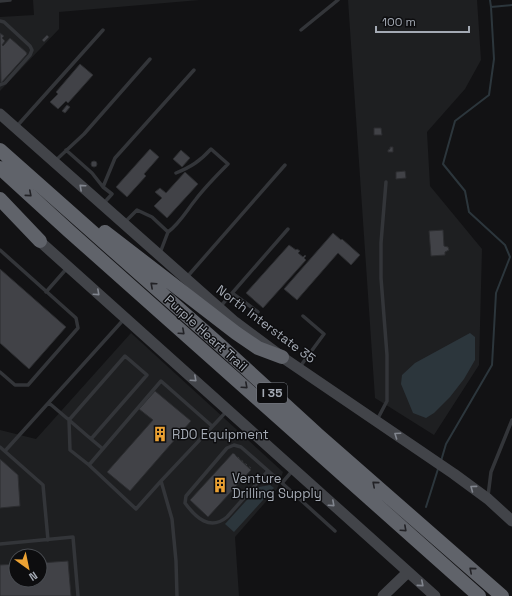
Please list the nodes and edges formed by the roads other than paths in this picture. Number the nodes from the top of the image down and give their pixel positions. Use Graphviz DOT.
graph roads {
  1 [pos="10,0"];
  2 [pos="338,0"];
  3 [pos="0,1"];
  4 [pos="0,21"];
  5 [pos="103,30"];
  6 [pos="301,30"];
  7 [pos="150,59"];
  8 [pos="194,70"];
  9 [pos="0,85"];
  10 [pos="0,114"];
  11 [pos="15,128"];
  12 [pos="0,150"];
  13 [pos="66,150"];
  14 [pos="54,162"];
  15 [pos="285,165"];
  16 [pos="0,168"];
  17 [pos="176,173"];
  18 [pos="386,182"];
  19 [pos="103,187"];
  20 [pos="43,189"];
  21 [pos="0,199"];
  22 [pos="102,205"];
  23 [pos="0,206"];
  24 [pos="123,223"];
  25 [pos="288,229"];
  26 [pos="168,232"];
  27 [pos="40,241"];
  28 [pos="0,250"];
  29 [pos="160,256"];
  30 [pos="68,266"];
  31 [pos="186,279"];
  32 [pos="46,292"];
  33 [pos="232,293"];
  34 [pos="219,308"];
  35 [pos="258,312"];
  36 [pos="303,316"];
  37 [pos="125,318"];
  38 [pos="282,357"];
  39 [pos="299,368"];
  40 [pos="0,372"];
  41 [pos="49,403"];
  42 [pos="228,410"];
  43 [pos="69,420"];
  44 [pos="512,420"];
  45 [pos="376,421"];
  46 [pos="212,426"];
  47 [pos="91,439"];
  48 [pos="0,447"];
  49 [pos="103,449"];
  50 [pos="5,452"];
  51 [pos="89,465"];
  52 [pos="294,469"];
  53 [pos="268,471"];
  54 [pos="161,481"];
  55 [pos="282,483"];
  56 [pos="488,500"];
  57 [pos="512,521"];
  58 [pos="335,532"];
  59 [pos="48,540"];
  60 [pos="0,544"];
  61 [pos="408,572"];
  62 [pos="78,596"];
  63 [pos="178,596"];
  64 [pos="382,596"];
  65 [pos="435,596"];
  66 [pos="479,596"];
  67 [pos="502,596"];
  1 -- 3 [label="lane"];
  2 -- 6 [label="lane"];
  4 -- 9 [label="lane"];
  5 -- 11 [label="lane"];
  7 -- 13 [label="lane"];
  8 -- 19 [label="lane"];
  10 -- 11 [label="main road, North Interstate 35"];
  11 -- 14 [label="main road, North Interstate 35"];
  12 -- 20 [label="highway, Purple Heart Trail / I 35"];
  13 -- 14 [label="lane"];
  13 -- 19 [label="lane"];
  22 -- 14 [label="main road, North Interstate 35, one-way"];
  15 -- 31 [label="lane"];
  16 -- 66 [label="highway, Purple Heart Trail / I 35, one-way"];
  17 -- 26 [label="lane"];
  18 -- 45 [label="lane"];
  19 -- 22 [label="lane"];
  20 -- 38 [label="highway"];
  67 -- 20 [label="highway, Purple Heart Trail / I 35, one-way"];
  21 -- 27 [label="highway"];
  22 -- 24 [label="main road, North Interstate 35"];
  23 -- 27 [label="main road"];
  24 -- 26 [label="lane"];
  24 -- 29 [label="main road, North Interstate 35"];
  25 -- 33 [label="lane"];
  26 -- 29 [label="lane"];
  27 -- 30 [label="main road"];
  28 -- 32 [label="lane"];
  29 -- 31 [label="main road, North Interstate 35"];
  30 -- 32 [label="lane"];
  30 -- 37 [label="main road, one-way"];
  31 -- 34 [label="main road, North Interstate 35"];
  32 -- 40 [label="lane"];
  33 -- 34 [label="lane"];
  33 -- 35 [label="lane"];
  34 -- 38 [label="main road, North Interstate 35"];
  36 -- 39 [label="lane"];
  37 -- 41 [label="lane"];
  37 -- 42 [label="main road, one-way"];
  38 -- 39 [label="main road, North Interstate 35"];
  39 -- 45 [label="main road, North Interstate 35"];
  41 -- 43 [label="lane"];
  41 -- 50 [label="lane"];
  42 -- 46 [label="lane"];
  42 -- 52 [label="main road"];
  43 -- 47 [label="lane"];
  43 -- 47 [label="lane"];
  43 -- 51 [label="lane"];
  44 -- 56 [label="lane"];
  56 -- 45 [label="main road, North Interstate 35, one-way"];
  46 -- 49 [label="lane"];
  46 -- 54 [label="lane"];
  47 -- 49 [label="lane"];
  48 -- 50 [label="lane"];
  49 -- 51 [label="lane"];
  50 -- 59 [label="lane"];
  51 -- 54 [label="lane"];
  52 -- 55 [label="lane"];
  52 -- 61 [label="main road, one-way"];
  53 -- 53 [label="lane"];
  53 -- 55 [label="lane"];
  54 -- 63 [label="lane"];
  55 -- 58 [label="lane"];
  56 -- 57 [label="main road, North Interstate 35"];
  59 -- 60 [label="lane"];
  59 -- 62 [label="lane"];
  61 -- 64 [label="main road"];
  61 -- 65 [label="main road, one-way"];
}
